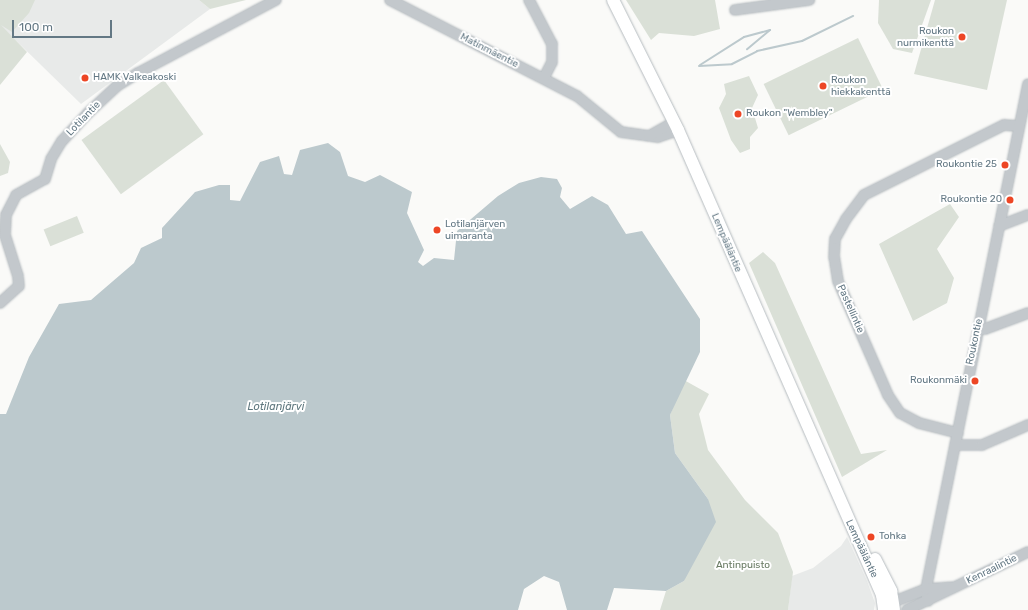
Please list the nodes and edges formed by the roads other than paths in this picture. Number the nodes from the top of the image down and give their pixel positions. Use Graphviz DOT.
graph roads {
  1 [pos="276,0"];
  2 [pos="390,0"];
  3 [pos="529,0"];
  4 [pos="613,0"];
  5 [pos="809,0"];
  6 [pos="735,10"];
  7 [pos="544,78"];
  8 [pos="1028,84"];
  9 [pos="676,126"];
  10 [pos="1019,126"];
  11 [pos="1028,215"];
  12 [pos="999,226"];
  13 [pos="0,303"];
  14 [pos="1028,313"];
  15 [pos="978,329"];
  16 [pos="1028,425"];
  17 [pos="958,433"];
  18 [pos="956,445"];
  19 [pos="835,488"];
  20 [pos="1028,552"];
  21 [pos="956,587"];
  22 [pos="926,589"];
  23 [pos="928,601"];
  24 [pos="894,605"];
  25 [pos="885,610"];
  26 [pos="907,610"];
  1 -- 13 [label="street, Lotilantie"];
  2 -- 7 [label="street, Matinmäentie"];
  3 -- 7 [label="street"];
  4 -- 9 [label="main road, Lempääläntie"];
  5 -- 6 [label="street"];
  7 -- 9 [label="street, Matinmäentie"];
  8 -- 10 [label="street, Roukontie"];
  9 -- 19 [label="main road, Lempääläntie"];
  10 -- 12 [label="street, Roukontie"];
  10 -- 17 [label="street, Pastellintie"];
  11 -- 12 [label="street"];
  12 -- 15 [label="street, Roukontie"];
  14 -- 15 [label="street"];
  15 -- 17 [label="street, Roukontie"];
  16 -- 18 [label="street"];
  17 -- 18 [label="street, Roukontie"];
  18 -- 22 [label="street, Roukontie"];
  19 -- 24 [label="main road, Lempääläntie"];
  19 -- 25 [label="main road, Lempääläntie"];
  20 -- 21 [label="street, Kenraalintie"];
  21 -- 22 [label="street, Kenraalintie"];
  21 -- 23 [label="street, Kenraalintie"];
  22 -- 23 [label="street, Roukontie"];
  22 -- 24 [label="street, Kenraalintie"];
  23 -- 26 [label="street, Kenraalintie"];
  24 -- 25 [label="street, Kenraalintie"];
}
